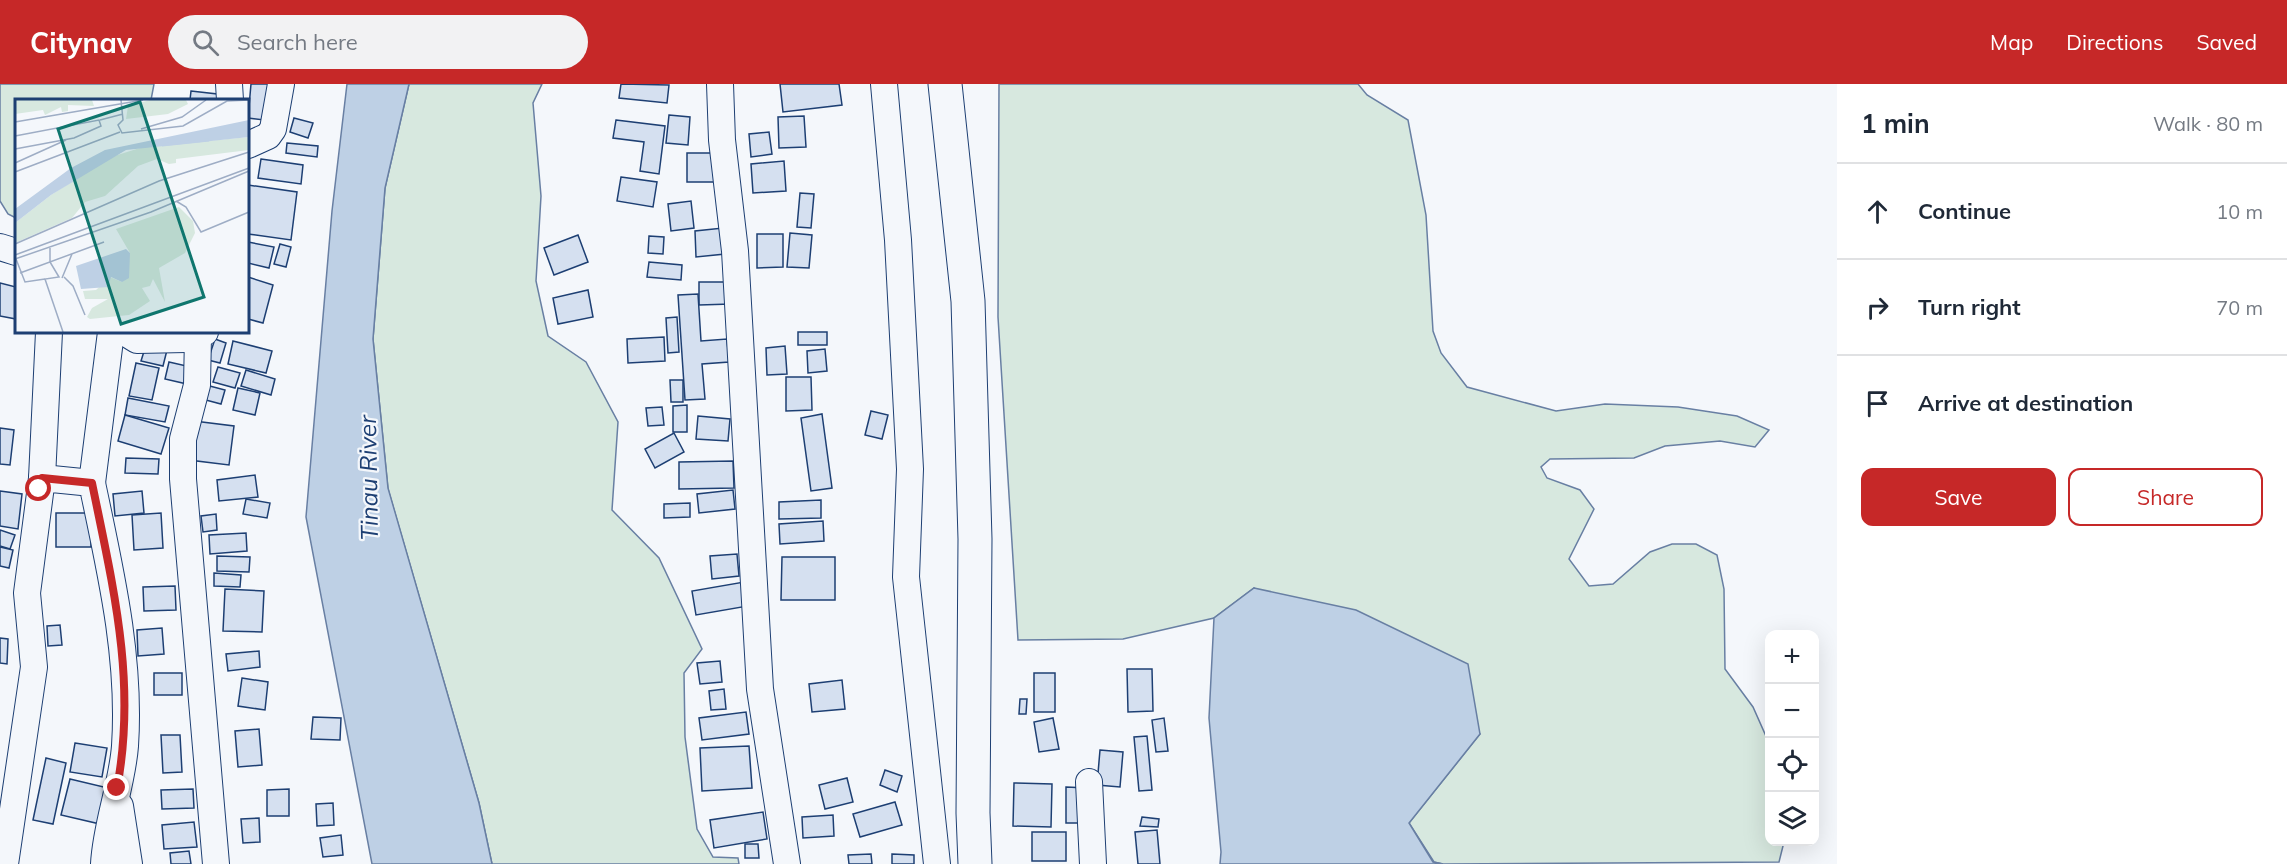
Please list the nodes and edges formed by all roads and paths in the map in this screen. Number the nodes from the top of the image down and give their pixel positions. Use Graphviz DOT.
graph roads {
  1 [pos="281,84"];
  2 [pos="720,84"];
  3 [pos="884,84"];
  4 [pos="945,84"];
  5 [pos="249,145"];
  6 [pos="0,248"];
  7 [pos="15,252"];
  8 [pos="49,333"];
  9 [pos="111,333"];
  10 [pos="126,333"];
  11 [pos="202,334"];
  12 [pos="42,478"];
  13 [pos="92,483"];
  14 [pos="1089,782"];
  15 [pos="117,788"];
  16 [pos="5,864"];
  17 [pos="105,864"];
  18 [pos="129,864"];
  19 [pos="216,864"];
  20 [pos="787,864"];
  21 [pos="937,864"];
  22 [pos="975,864"];
  23 [pos="1093,864"];
  1 -- 5 [label="street"];
  2 -- 20 [label="street"];
  3 -- 21 [label="street"];
  4 -- 22 [label="street"];
  6 -- 7 [label="street"];
  8 -- 12 [label="street"];
  9 -- 13 [label="street"];
  10 -- 11 [label="street"];
  11 -- 19 [label="street"];
  12 -- 13 [label="street"];
  12 -- 16 [label="street"];
  13 -- 15 [label="street"];
  14 -- 23 [label="street"];
  15 -- 17 [label="street"];
  15 -- 18 [label="street"];
}
